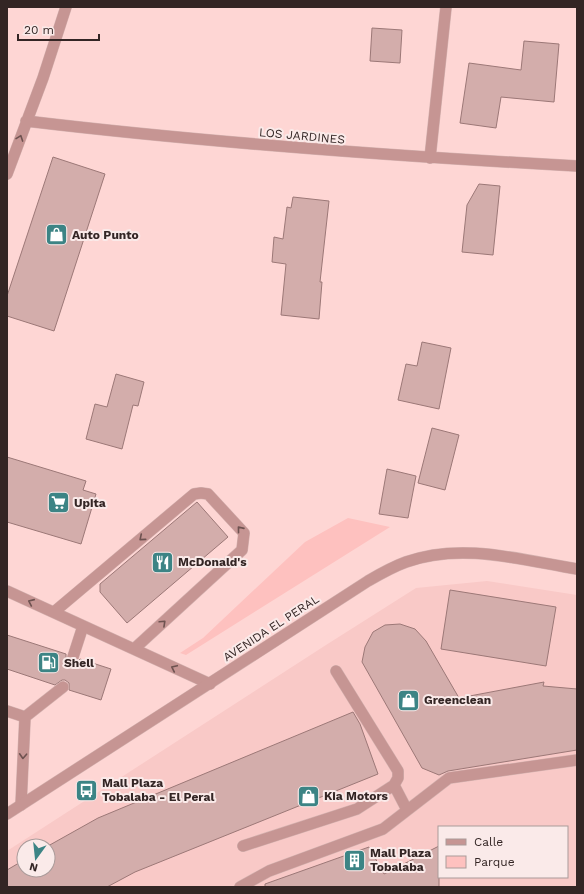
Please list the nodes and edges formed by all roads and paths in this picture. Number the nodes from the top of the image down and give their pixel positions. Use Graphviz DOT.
graph roads {
  1 [pos="66,7"];
  2 [pos="446,7"];
  3 [pos="26,121"];
  4 [pos="430,158"];
  5 [pos="577,166"];
  6 [pos="7,174"];
  7 [pos="577,569"];
  8 [pos="7,591"];
  9 [pos="54,612"];
  10 [pos="83,626"];
  11 [pos="134,649"];
  12 [pos="73,657"];
  13 [pos="336,670"];
  14 [pos="210,684"];
  15 [pos="63,687"];
  16 [pos="7,711"];
  17 [pos="26,717"];
  18 [pos="577,760"];
  19 [pos="394,785"];
  20 [pos="21,805"];
  21 [pos="407,810"];
  22 [pos="7,814"];
  23 [pos="243,846"];
  24 [pos="240,887"];
  1 -- 3 [label="street"];
  2 -- 4 [label="street"];
  3 -- 4 [label="street, LOS JARDINES"];
  6 -- 3 [label="street, one-way"];
  4 -- 5 [label="street, LOS JARDINES"];
  7 -- 14 [label="street, AVENIDA EL PERAL"];
  9 -- 8 [label="street, one-way"];
  9 -- 10 [label="street"];
  11 -- 9 [label="street, one-way"];
  10 -- 11 [label="street"];
  10 -- 12 [label="street"];
  14 -- 11 [label="street, one-way"];
  13 -- 19 [label="street"];
  14 -- 20 [label="street, AVENIDA EL PERAL"];
  15 -- 17 [label="street"];
  16 -- 17 [label="street"];
  17 -- 20 [label="street, one-way"];
  18 -- 21 [label="street"];
  19 -- 21 [label="street"];
  19 -- 23 [label="street"];
  20 -- 22 [label="street, AVENIDA EL PERAL"];
  21 -- 24 [label="street"];
}
